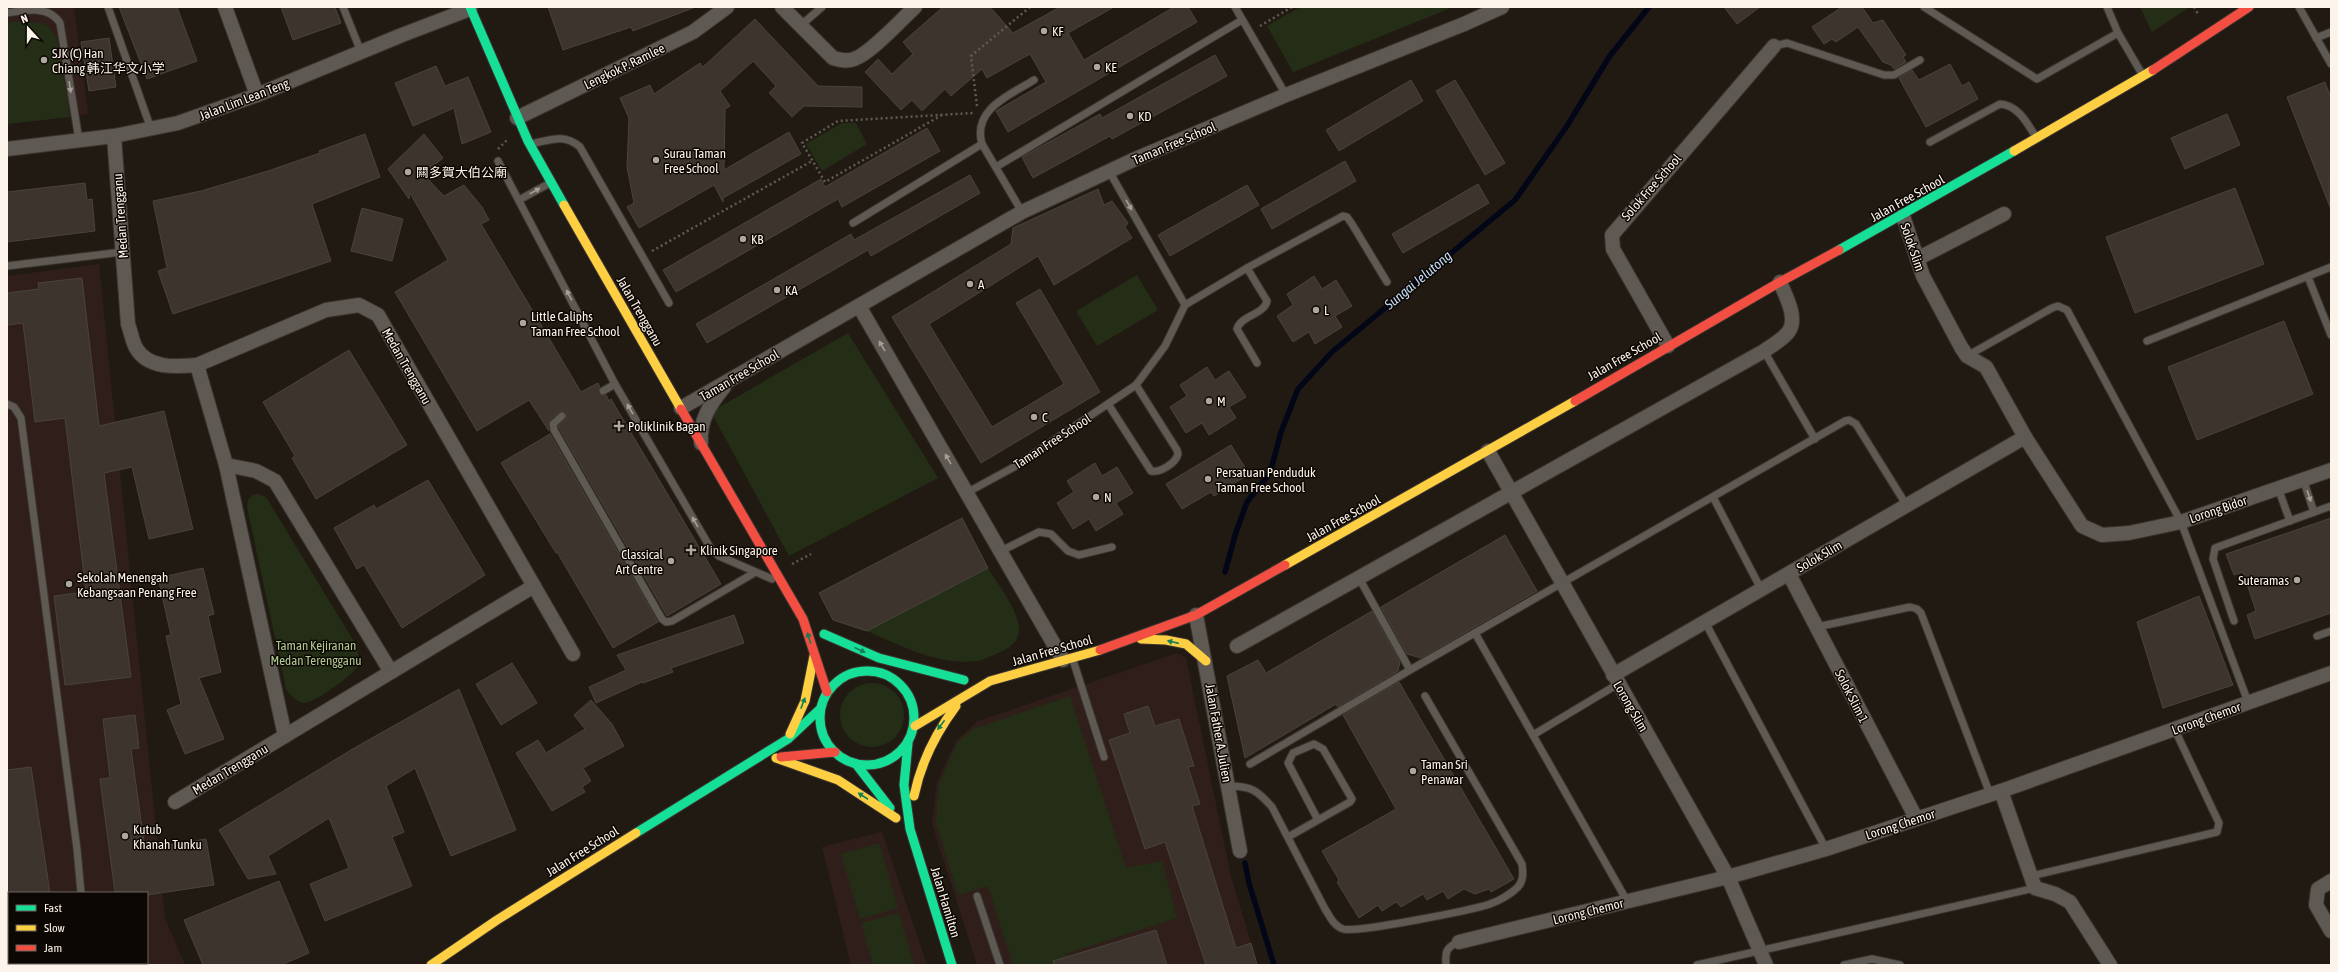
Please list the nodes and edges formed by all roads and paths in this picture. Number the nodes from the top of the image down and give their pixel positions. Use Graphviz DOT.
graph roads {
  1 [pos="108,7"];
  2 [pos="225,7"];
  3 [pos="343,7"];
  4 [pos="782,7"];
  5 [pos="822,7"];
  6 [pos="915,7"];
  7 [pos="1030,7"];
  8 [pos="1234,7"];
  9 [pos="1292,7"];
  10 [pos="1924,7"];
  11 [pos="2107,7"];
  12 [pos="2194,7"];
  13 [pos="2249,7"];
  14 [pos="2299,7"];
  15 [pos="470,8"];
  16 [pos="1499,8"];
  17 [pos="721,9"];
  18 [pos="7,13"];
  19 [pos="2198,14"];
  20 [pos="1242,20"];
  21 [pos="800,26"];
  22 [pos="1250,32"];
  23 [pos="2331,32"];
  24 [pos="2118,33"];
  25 [pos="2316,38"];
  26 [pos="1774,46"];
  27 [pos="360,52"];
  28 [pos="1920,60"];
  29 [pos="2331,64"];
  30 [pos="2144,76"];
  31 [pos="1034,80"];
  32 [pos="256,95"];
  33 [pos="1286,95"];
  34 [pos="942,115"];
  35 [pos="517,118"];
  36 [pos="151,129"];
  37 [pos="114,136"];
  38 [pos="2037,138"];
  39 [pos="79,140"];
  40 [pos="1930,142"];
  41 [pos="530,144"];
  42 [pos="982,144"];
  43 [pos="7,149"];
  44 [pos="498,161"];
  45 [pos="812,161"];
  46 [pos="996,167"];
  47 [pos="1109,171"];
  48 [pos="551,182"];
  49 [pos="519,200"];
  50 [pos="1022,212"];
  51 [pos="2004,214"];
  52 [pos="1903,216"];
  53 [pos="853,223"];
  54 [pos="122,252"];
  55 [pos="642,257"];
  56 [pos="1917,259"];
  57 [pos="7,266"];
  58 [pos="2331,267"];
  59 [pos="1247,268"];
  60 [pos="2308,276"];
  61 [pos="1387,282"];
  62 [pos="1780,282"];
  63 [pos="669,303"];
  64 [pos="1185,305"];
  65 [pos="859,306"];
  66 [pos="2331,335"];
  67 [pos="2147,341"];
  68 [pos="1668,346"];
  69 [pos="1764,351"];
  70 [pos="1967,356"];
  71 [pos="1257,363"];
  72 [pos="197,364"];
  73 [pos="729,381"];
  74 [pos="615,384"];
  75 [pos="1136,385"];
  76 [pos="603,391"];
  77 [pos="7,404"];
  78 [pos="1108,404"];
  79 [pos="681,408"];
  80 [pos="562,416"];
  81 [pos="2025,437"];
  82 [pos="1814,439"];
  83 [pos="701,443"];
  84 [pos="1488,451"];
  85 [pos="226,465"];
  86 [pos="2331,470"];
  87 [pos="2303,479"];
  88 [pos="2278,488"];
  89 [pos="968,492"];
  90 [pos="1512,494"];
  91 [pos="1713,497"];
  92 [pos="1906,506"];
  93 [pos="2331,506"];
  94 [pos="2314,512"];
  95 [pos="2290,521"];
  96 [pos="2182,522"];
  97 [pos="1112,547"];
  98 [pos="1001,551"];
  99 [pos="754,573"];
  100 [pos="1789,574"];
  101 [pos="1358,578"];
  102 [pos="779,582"];
  103 [pos="1563,582"];
  104 [pos="534,586"];
  105 [pos="1762,589"];
  106 [pos="1196,615"];
  107 [pos="803,619"];
  108 [pos="2234,621"];
  109 [pos="1705,622"];
  110 [pos="1817,627"];
  111 [pos="2331,631"];
  112 [pos="1475,633"];
  113 [pos="824,634"];
  114 [pos="2317,636"];
  115 [pos="1133,639"];
  116 [pos="1237,646"];
  117 [pos="573,654"];
  118 [pos="814,656"];
  119 [pos="1068,659"];
  120 [pos="1206,661"];
  121 [pos="865,670"];
  122 [pos="1410,670"];
  123 [pos="392,672"];
  124 [pos="2331,673"];
  125 [pos="895,679"];
  126 [pos="964,680"];
  127 [pos="1616,680"];
  128 [pos="990,681"];
  129 [pos="827,692"];
  130 [pos="965,695"];
  131 [pos="1425,696"];
  132 [pos="2248,702"];
  133 [pos="820,709"];
  134 [pos="915,726"];
  135 [pos="2175,730"];
  136 [pos="1533,735"];
  137 [pos="285,736"];
  138 [pos="788,739"];
  139 [pos="908,742"];
  140 [pos="835,752"];
  141 [pos="1104,757"];
  142 [pos="776,758"];
  143 [pos="749,762"];
  144 [pos="856,764"];
  145 [pos="1250,764"];
  146 [pos="1228,786"];
  147 [pos="1996,792"];
  148 [pos="175,802"];
  149 [pos="896,818"];
  150 [pos="1916,818"];
  151 [pos="1318,820"];
  152 [pos="909,822"];
  153 [pos="1288,837"];
  154 [pos="915,848"];
  155 [pos="1826,849"];
  156 [pos="1240,851"];
  157 [pos="1728,877"];
  158 [pos="2331,881"];
  159 [pos="2033,882"];
  160 [pos="81,892"];
  161 [pos="977,896"];
  162 [pos="1627,902"];
  163 [pos="2331,931"];
  164 [pos="1459,942"];
  165 [pos="1760,950"];
  166 [pos="431,965"];
  167 [pos="952,965"];
  168 [pos="1000,965"];
  169 [pos="1446,965"];
  170 [pos="1697,965"];
  171 [pos="1766,965"];
  172 [pos="1844,965"];
  173 [pos="1900,965"];
  174 [pos="2110,965"];
  1 -- 36 [label="lane"];
  2 -- 32 [label="street"];
  3 -- 27 [label="lane"];
  4 -- 21 [label="street"];
  5 -- 21 [label="lane"];
  6 -- 21 [label="street"];
  7 -- 34 [label="path"];
  8 -- 20 [label="lane"];
  9 -- 22 [label="path"];
  10 -- 24 [label="lane"];
  11 -- 24 [label="lane"];
  12 -- 19 [label="path"];
  13 -- 30 [label="street, Jalan Free School"];
  14 -- 25 [label="lane"];
  15 -- 27 [label="street, Jalan Lim Lean Teng"];
  15 -- 35 [label="street, Jalan Trengganu"];
  16 -- 33 [label="street, Taman Free School"];
  17 -- 35 [label="street, Lengkok P. Ramlee"];
  18 -- 39 [label="lane, one-way"];
  20 -- 22 [label="lane"];
  20 -- 46 [label="lane"];
  22 -- 33 [label="lane"];
  23 -- 25 [label="lane"];
  24 -- 30 [label="lane"];
  25 -- 29 [label="lane"];
  26 -- 28 [label="lane"];
  26 -- 68 [label="street, Solok Free School"];
  27 -- 32 [label="street, Jalan Lim Lean Teng"];
  30 -- 38 [label="street, Jalan Free School"];
  31 -- 42 [label="lane"];
  32 -- 36 [label="street, Jalan Lim Lean Teng"];
  33 -- 47 [label="street, Taman Free School"];
  34 -- 45 [label="path"];
  34 -- 45 [label="path"];
  35 -- 41 [label="street, Jalan Trengganu"];
  36 -- 37 [label="street, Jalan Lim Lean Teng"];
  37 -- 39 [label="street, Jalan Lim Lean Teng"];
  37 -- 54 [label="street, Medan Trengganu"];
  38 -- 40 [label="lane"];
  38 -- 52 [label="street, Jalan Free School"];
  39 -- 43 [label="street, Jalan Lim Lean Teng"];
  41 -- 48 [label="street, Jalan Trengganu"];
  41 -- 55 [label="lane"];
  42 -- 46 [label="lane"];
  42 -- 53 [label="lane"];
  44 -- 49 [label="lane"];
  45 -- 55 [label="path"];
  46 -- 50 [label="lane"];
  47 -- 50 [label="street, Taman Free School"];
  47 -- 64 [label="lane, one-way"];
  49 -- 48 [label="lane, one-way"];
  48 -- 79 [label="street, Jalan Trengganu"];
  74 -- 49 [label="lane, one-way"];
  50 -- 65 [label="street, Taman Free School"];
  51 -- 56 [label="street"];
  52 -- 56 [label="street, Solok Slim"];
  52 -- 62 [label="street, Jalan Free School"];
  54 -- 57 [label="lane"];
  54 -- 72 [label="street, Medan Trengganu"];
  55 -- 63 [label="lane"];
  56 -- 70 [label="street, Solok Slim"];
  58 -- 60 [label="lane"];
  59 -- 61 [label="lane"];
  59 -- 64 [label="lane"];
  59 -- 71 [label="lane"];
  60 -- 66 [label="lane"];
  60 -- 67 [label="lane"];
  62 -- 68 [label="street, Jalan Free School"];
  62 -- 69 [label="street"];
  64 -- 75 [label="lane, Taman Free School"];
  65 -- 73 [label="street, Taman Free School"];
  89 -- 65 [label="street, one-way"];
  68 -- 84 [label="street, Jalan Free School"];
  69 -- 82 [label="lane"];
  69 -- 90 [label="street"];
  70 -- 81 [label="street"];
  70 -- 96 [label="lane"];
  72 -- 85 [label="street"];
  72 -- 104 [label="street, Medan Trengganu"];
  73 -- 79 [label="street, Taman Free School"];
  73 -- 83 [label="street"];
  74 -- 76 [label="lane"];
  99 -- 74 [label="lane, one-way"];
  75 -- 78 [label="lane, Taman Free School"];
  75 -- 78 [label="lane"];
  77 -- 160 [label="lane"];
  78 -- 89 [label="lane, Taman Free School"];
  79 -- 83 [label="street, Jalan Trengganu"];
  80 -- 99 [label="lane"];
  81 -- 92 [label="street, Solok Slim"];
  81 -- 96 [label="street, Lorong Bidor"];
  82 -- 91 [label="lane"];
  82 -- 92 [label="lane"];
  83 -- 102 [label="street, Jalan Trengganu"];
  84 -- 90 [label="street, Lorong Slim"];
  84 -- 106 [label="street, Jalan Free School"];
  85 -- 123 [label="street"];
  85 -- 137 [label="street"];
  86 -- 87 [label="street, Lorong Bidor"];
  87 -- 88 [label="street, Lorong Bidor"];
  87 -- 94 [label="lane, one-way"];
  88 -- 95 [label="lane"];
  88 -- 96 [label="street, Lorong Bidor"];
  89 -- 98 [label="street"];
  90 -- 101 [label="street"];
  90 -- 103 [label="street, Lorong Slim"];
  91 -- 103 [label="lane"];
  91 -- 105 [label="lane"];
  92 -- 100 [label="street, Solok Slim"];
  93 -- 94 [label="lane"];
  94 -- 95 [label="lane"];
  95 -- 108 [label="lane"];
  96 -- 132 [label="lane"];
  97 -- 98 [label="lane"];
  98 -- 119 [label="street"];
  99 -- 102 [label="lane"];
  100 -- 105 [label="street, Solok Slim"];
  100 -- 110 [label="street, Solok Slim 1"];
  101 -- 116 [label="street"];
  101 -- 122 [label="lane"];
  102 -- 107 [label="street, Jalan Trengganu"];
  103 -- 112 [label="lane"];
  103 -- 127 [label="street, Lorong Slim"];
  104 -- 117 [label="street, Medan Trengganu"];
  104 -- 123 [label="street, Medan Trengganu"];
  105 -- 109 [label="street, Solok Slim"];
  106 -- 115 [label="street, Jalan Free School"];
  106 -- 120 [label="street, Jalan Father A. Julien"];
  107 -- 113 [label="street, Jalan Trengganu"];
  118 -- 107 [label="street, Jalan Trengganu, one-way"];
  109 -- 127 [label="street, Solok Slim"];
  109 -- 155 [label="lane"];
  110 -- 147 [label="lane"];
  110 -- 150 [label="street, Solok Slim 1"];
  111 -- 114 [label="lane"];
  112 -- 122 [label="lane"];
  112 -- 136 [label="lane"];
  113 -- 121 [label="street, Jalan Trengganu"];
  113 -- 126 [label="street, one-way"];
  115 -- 119 [label="street, Jalan Free School"];
  120 -- 115 [label="street, one-way"];
  118 -- 129 [label="street, Jalan Trengganu"];
  138 -- 118 [label="street, one-way"];
  119 -- 128 [label="street, Jalan Free School"];
  119 -- 141 [label="lane"];
  120 -- 146 [label="street, Jalan Father A. Julien"];
  121 -- 125 [label="street"];
  121 -- 129 [label="street"];
  122 -- 145 [label="lane"];
  123 -- 137 [label="street, Medan Trengganu"];
  124 -- 132 [label="street, Lorong Chemor"];
  125 -- 126 [label="street, Jalan Free School"];
  125 -- 134 [label="street"];
  126 -- 128 [label="street, Jalan Free School"];
  127 -- 136 [label="lane"];
  127 -- 157 [label="street, Lorong Slim"];
  128 -- 130 [label="street, Jalan Free School"];
  129 -- 133 [label="street"];
  130 -- 134 [label="street, Jalan Free School"];
  130 -- 152 [label="street, one-way"];
  131 -- 153 [label="lane"];
  132 -- 135 [label="street, Lorong Chemor"];
  133 -- 138 [label="street, Jalan Free School"];
  133 -- 140 [label="street"];
  134 -- 139 [label="street"];
  135 -- 147 [label="street, Lorong Chemor"];
  135 -- 159 [label="lane"];
  136 -- 162 [label="lane"];
  137 -- 148 [label="street, Medan Trengganu"];
  138 -- 143 [label="street, Jalan Free School"];
  139 -- 144 [label="street"];
  139 -- 152 [label="street, Jalan Hamilton"];
  140 -- 142 [label="street, Jalan Free School"];
  140 -- 144 [label="street"];
  142 -- 143 [label="street, Jalan Free School"];
  149 -- 142 [label="street, one-way"];
  143 -- 166 [label="street, Jalan Free School"];
  144 -- 149 [label="street, Jalan Hamilton"];
  146 -- 153 [label="lane"];
  146 -- 156 [label="street, Jalan Father A. Julien"];
  147 -- 150 [label="street, Lorong Chemor"];
  147 -- 159 [label="street"];
  149 -- 154 [label="street, Jalan Hamilton"];
  150 -- 155 [label="street, Lorong Chemor"];
  151 -- 151 [label="lane"];
  151 -- 153 [label="lane"];
  152 -- 154 [label="street, Jalan Hamilton"];
  154 -- 167 [label="street, Jalan Hamilton"];
  155 -- 157 [label="street, Lorong Chemor"];
  157 -- 162 [label="street, Lorong Chemor"];
  157 -- 165 [label="street, Lorong Slim"];
  158 -- 163 [label="street"];
  159 -- 165 [label="lane"];
  159 -- 174 [label="street"];
  161 -- 168 [label="lane"];
  162 -- 164 [label="street, Lorong Chemor"];
  164 -- 169 [label="lane"];
  165 -- 170 [label="lane"];
  165 -- 171 [label="street, Lorong Slim"];
  172 -- 173 [label="lane"];
}
